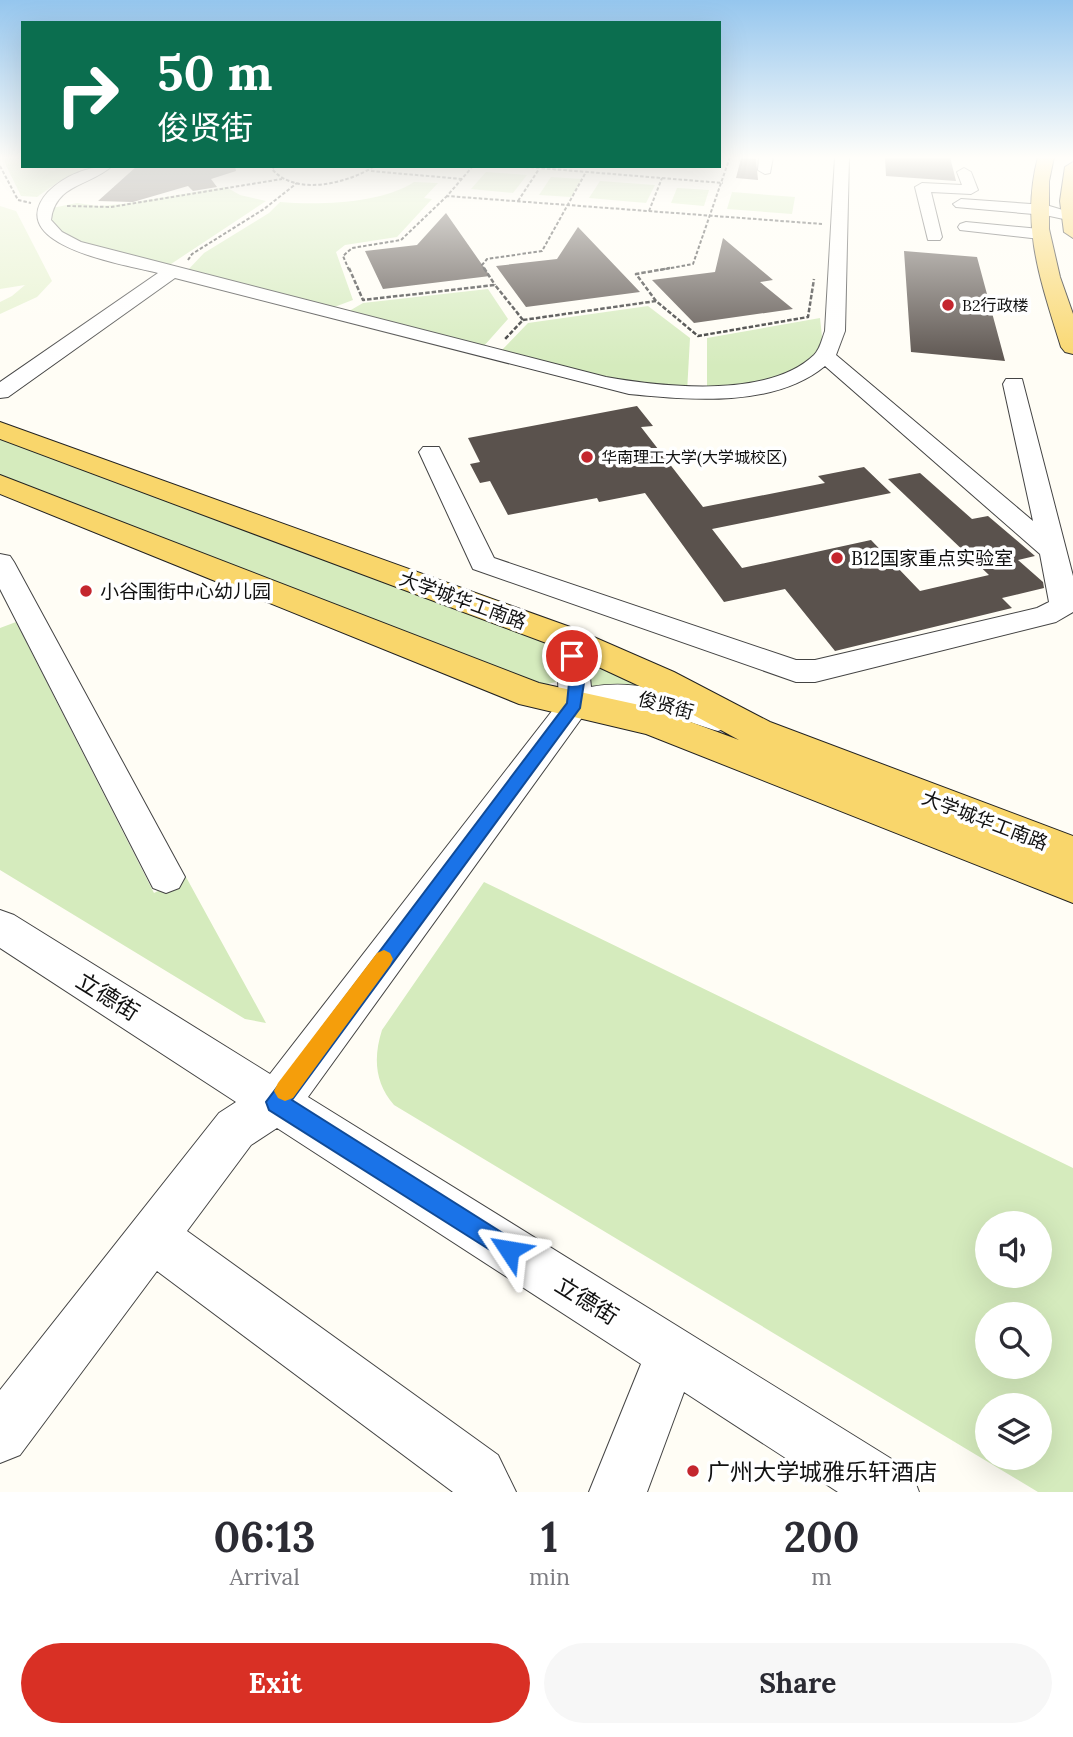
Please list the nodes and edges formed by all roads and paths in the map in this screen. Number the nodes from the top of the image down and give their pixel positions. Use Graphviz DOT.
graph roads {
  1 [pos="47,227"];
  2 [pos="236,227"];
  3 [pos="415,227"];
  4 [pos="557,227"];
  5 [pos="705,227"];
  6 [pos="839,227"];
  7 [pos="942,227"];
  8 [pos="1041,227"];
  9 [pos="934,237"];
  10 [pos="180,266"];
  11 [pos="814,278"];
  12 [pos="495,285"];
  13 [pos="656,301"];
  14 [pos="523,320"];
  15 [pos="1073,347"];
  16 [pos="496,348"];
  17 [pos="825,356"];
  18 [pos="1014,384"];
  19 [pos="0,392"];
  20 [pos="0,430"];
  21 [pos="431,452"];
  22 [pos="0,484"];
  23 [pos="1053,551"];
  24 [pos="0,562"];
  25 [pos="559,636"];
  26 [pos="575,704"];
  27 [pos="757,732"];
  28 [pos="1064,849"];
  29 [pos="166,877"];
  30 [pos="1073,884"];
  31 [pos="0,928"];
  32 [pos="276,1102"];
  33 [pos="152,1236"];
  34 [pos="672,1354"];
  35 [pos="0,1435"];
  36 [pos="487,1492"];
  37 [pos="618,1492"];
  38 [pos="890,1492"];
  1 -- 10 [label="street"];
  2 -- 10 [label="path"];
  3 -- 12 [label="path"];
  4 -- 12 [label="path"];
  5 -- 13 [label="path"];
  6 -- 17 [label="street"];
  7 -- 9 [label="street"];
  8 -- 15 [label="main road"];
  10 -- 17 [label="street"];
  10 -- 19 [label="street"];
  11 -- 13 [label="path"];
  12 -- 14 [label="path"];
  13 -- 14 [label="path"];
  14 -- 16 [label="path"];
  17 -- 23 [label="street"];
  18 -- 23 [label="street"];
  20 -- 25 [label="main road, 大学城华工南路"];
  21 -- 23 [label="street"];
  22 -- 26 [label="main road, 大学城华工南路"];
  24 -- 29 [label="street"];
  25 -- 26 [label="street"];
  25 -- 27 [label="main road, 大学城华工南路"];
  26 -- 27 [label="street, 俊贤街"];
  26 -- 30 [label="main road, 大学城华工南路"];
  26 -- 32 [label="street"];
  27 -- 28 [label="main road, 大学城华工南路"];
  31 -- 32 [label="street, 立德街"];
  32 -- 33 [label="street"];
  32 -- 34 [label="street, 立德街"];
  33 -- 35 [label="street"];
  33 -- 36 [label="street"];
  34 -- 37 [label="street"];
  34 -- 38 [label="street, 立德街"];
}
